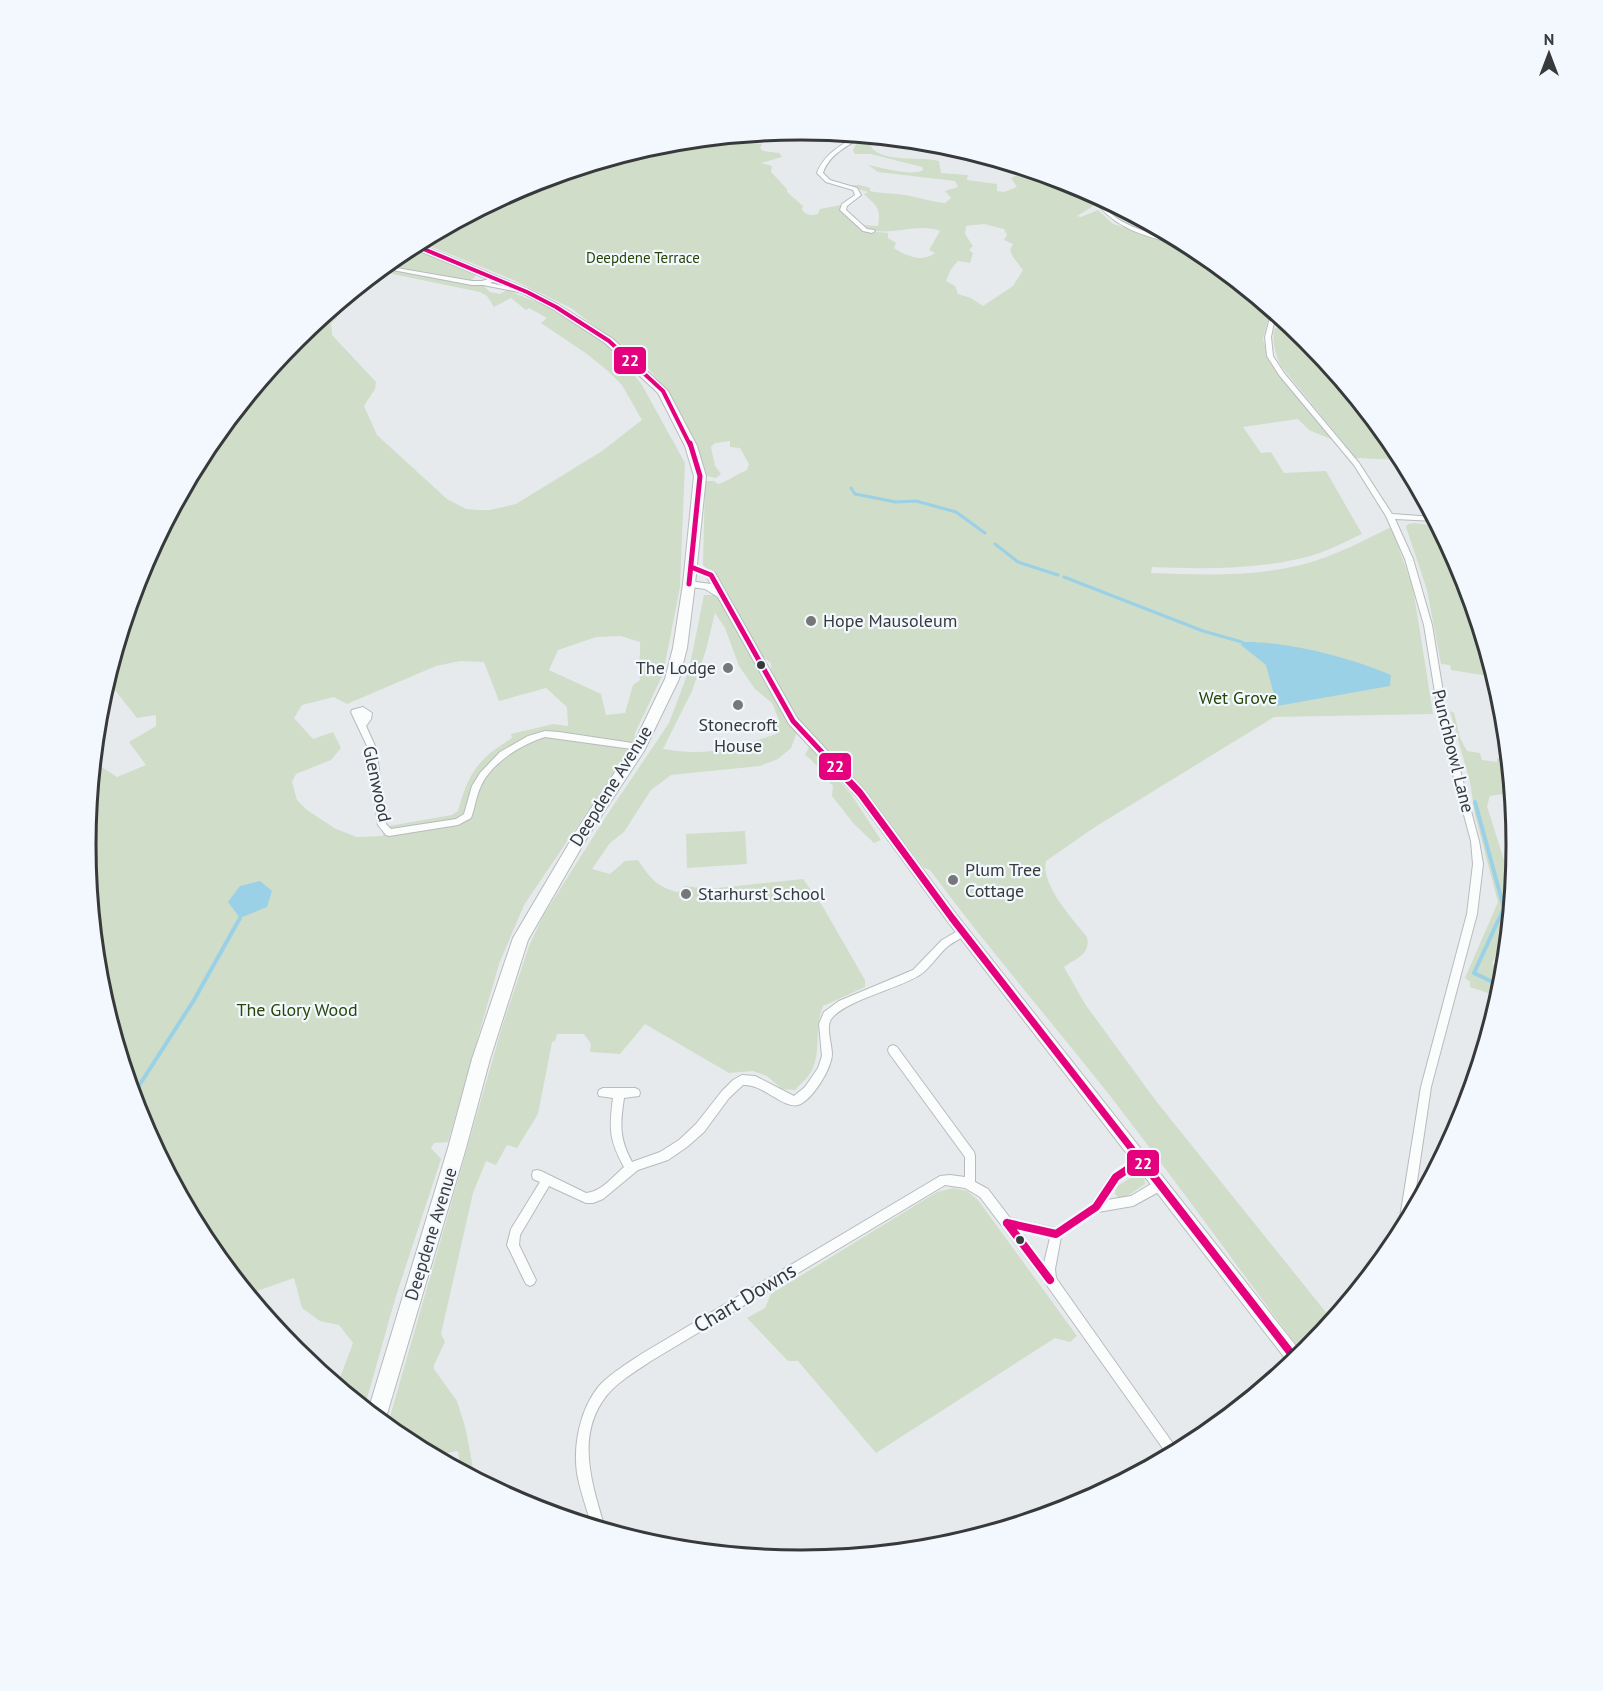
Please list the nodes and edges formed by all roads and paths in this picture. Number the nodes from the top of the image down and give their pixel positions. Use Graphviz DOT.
graph roads {
  1 [pos="849,142"];
  2 [pos="1100,207"];
  3 [pos="873,231"];
  4 [pos="1152,234"];
  5 [pos="425,250"];
  6 [pos="395,269"];
  7 [pos="495,279"];
  8 [pos="483,283"];
  9 [pos="527,292"];
  10 [pos="1272,320"];
  11 [pos="1390,516"];
  12 [pos="1426,518"];
  13 [pos="690,576"];
  14 [pos="722,594"];
  15 [pos="362,727"];
  16 [pos="639,747"];
  17 [pos="963,932"];
  18 [pos="893,1050"];
  19 [pos="603,1093"];
  20 [pos="619,1093"];
  21 [pos="635,1093"];
  22 [pos="1142,1161"];
  23 [pos="630,1168"];
  24 [pos="970,1183"];
  25 [pos="1160,1185"];
  26 [pos="1408,1205"];
  27 [pos="1096,1207"];
  28 [pos="1008,1223"];
  29 [pos="1056,1234"];
  30 [pos="530,1280"];
  31 [pos="1050,1280"];
  32 [pos="1291,1353"];
  33 [pos="379,1410"];
  34 [pos="1169,1447"];
  35 [pos="597,1520"];
  1 -- 3 [label="street"];
  2 -- 4 [label="street"];
  5 -- 7 [label="highway, Deepdene Avenue"];
  6 -- 8 [label="street"];
  7 -- 8 [label="street"];
  7 -- 9 [label="highway, Deepdene Avenue"];
  8 -- 9 [label="street"];
  9 -- 13 [label="highway, Deepdene Avenue"];
  10 -- 11 [label="street, Punchbowl Lane"];
  11 -- 12 [label="street"];
  11 -- 26 [label="street, Punchbowl Lane"];
  13 -- 14 [label="street"];
  13 -- 14 [label="street"];
  13 -- 16 [label="highway, Deepdene Avenue"];
  14 -- 17 [label="street"];
  15 -- 16 [label="street, Glenwood"];
  16 -- 33 [label="highway, Deepdene Avenue"];
  17 -- 22 [label="street"];
  17 -- 23 [label="street"];
  18 -- 24 [label="street"];
  19 -- 20 [label="street"];
  20 -- 21 [label="street"];
  20 -- 23 [label="street"];
  22 -- 25 [label="street"];
  22 -- 27 [label="street"];
  23 -- 30 [label="street"];
  24 -- 28 [label="street"];
  24 -- 35 [label="street, Chart Downs"];
  25 -- 27 [label="street"];
  25 -- 32 [label="street"];
  27 -- 29 [label="street"];
  28 -- 29 [label="street"];
  28 -- 31 [label="street"];
  29 -- 31 [label="street"];
  31 -- 34 [label="street"];
}
